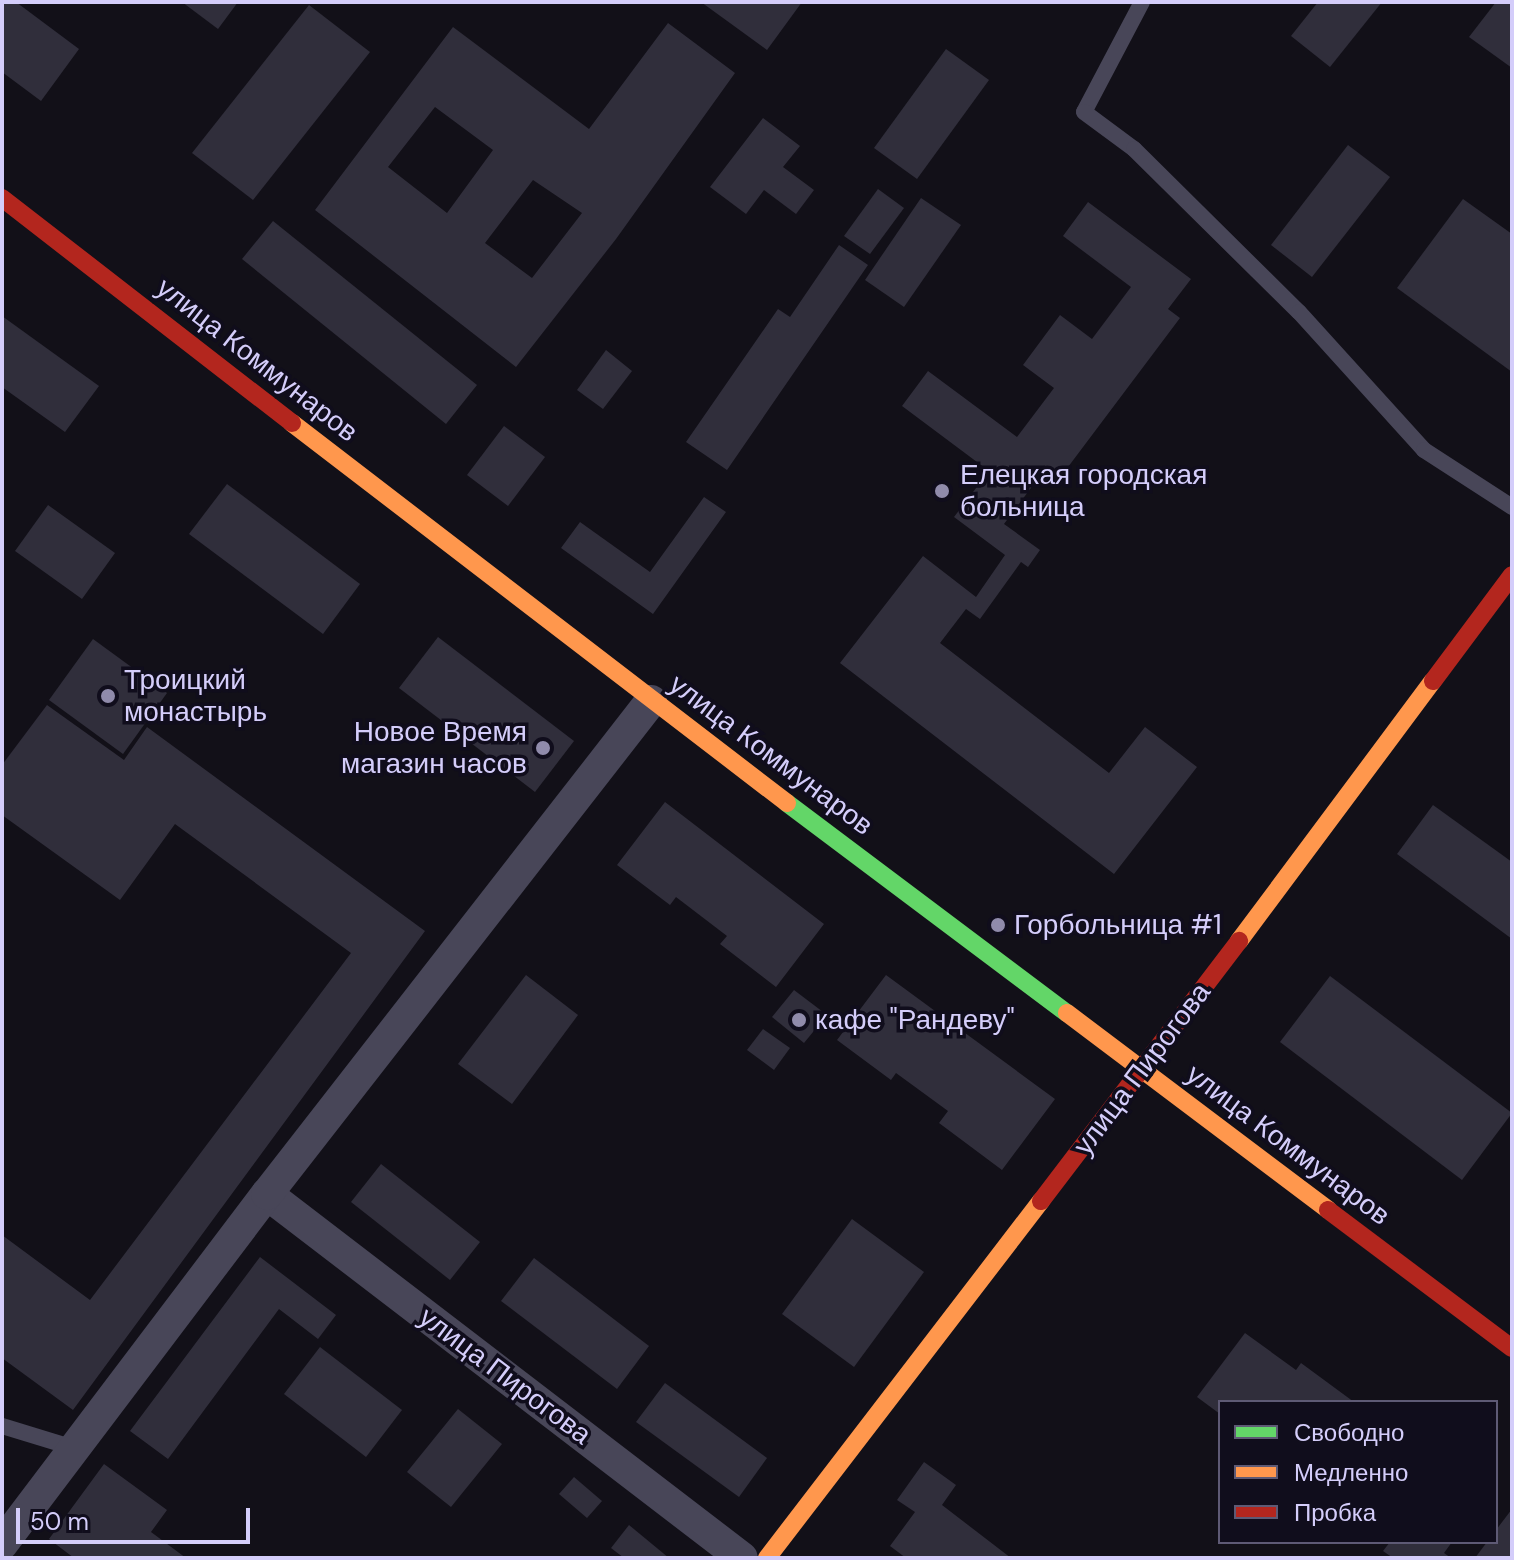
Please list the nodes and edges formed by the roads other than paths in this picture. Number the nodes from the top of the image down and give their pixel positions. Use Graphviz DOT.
graph roads {
  1 [pos="1142,2"];
  2 [pos="2,198"];
  3 [pos="1512,507"];
  4 [pos="1512,575"];
  5 [pos="651,701"];
  6 [pos="1142,1070"];
  7 [pos="267,1194"];
  8 [pos="1512,1348"];
  9 [pos="2,1426"];
  10 [pos="74,1448"];
  11 [pos="2,1544"];
  12 [pos="742,1558"];
  13 [pos="767,1558"];
  1 -- 3 [label="lane"];
  2 -- 5 [label="main road, улица Коммунаров"];
  4 -- 6 [label="main road, улица Пирогова"];
  5 -- 6 [label="main road, улица Коммунаров"];
  5 -- 7 [label="street"];
  6 -- 8 [label="main road, улица Коммунаров"];
  6 -- 13 [label="main road, улица Пирогова"];
  7 -- 10 [label="street"];
  7 -- 12 [label="street, улица Пирогова"];
  9 -- 10 [label="lane"];
  10 -- 11 [label="street"];
}
